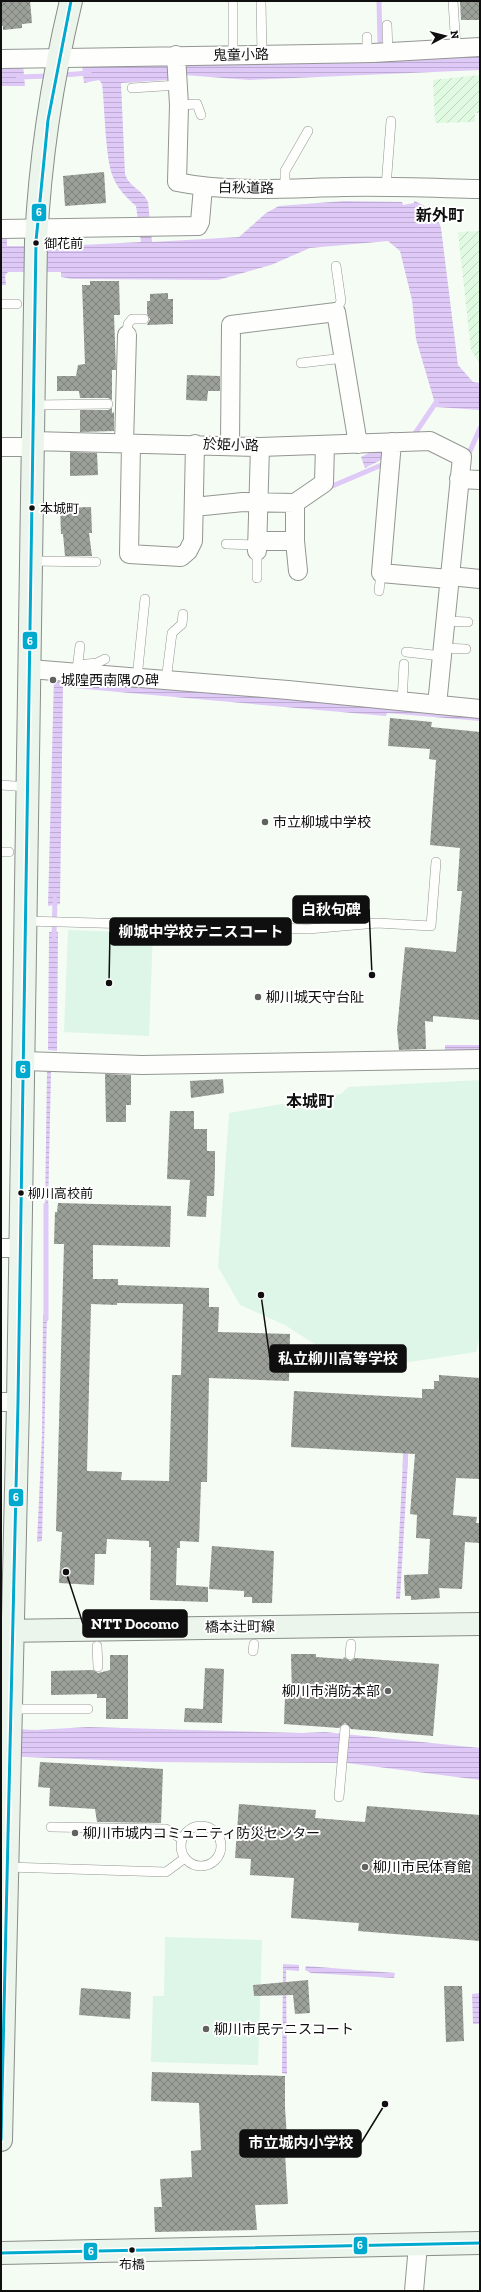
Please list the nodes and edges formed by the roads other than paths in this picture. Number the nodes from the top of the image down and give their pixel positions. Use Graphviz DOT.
graph roads {
  1 [pos="71,1"];
  2 [pos="233,1"];
  3 [pos="262,1"];
  4 [pos="453,1"];
  5 [pos="387,25"];
  6 [pos="480,47"];
  7 [pos="456,49"];
  8 [pos="388,52"];
  9 [pos="233,55"];
  10 [pos="262,55"];
  11 [pos="58,57"];
  12 [pos="1,59"];
  13 [pos="177,70"];
  14 [pos="132,88"];
  15 [pos="179,105"];
  16 [pos="201,115"];
  17 [pos="391,121"];
  18 [pos="308,131"];
  19 [pos="203,187"];
  20 [pos="386,187"];
  21 [pos="285,188"];
  22 [pos="480,189"];
  23 [pos="1,228"];
  24 [pos="36,235"];
  25 [pos="336,266"];
  26 [pos="1,304"];
  27 [pos="17,304"];
  28 [pos="336,312"];
  29 [pos="144,319"];
  30 [pos="127,335"];
  31 [pos="344,358"];
  32 [pos="300,363"];
  33 [pos="108,404"];
  34 [pos="34,405"];
  35 [pos="392,442"];
  36 [pos="34,444"];
  37 [pos="127,444"];
  38 [pos="195,444"];
  39 [pos="358,444"];
  40 [pos="230,445"];
  41 [pos="325,445"];
  42 [pos="1,447"];
  43 [pos="260,447"];
  44 [pos="468,479"];
  45 [pos="258,503"];
  46 [pos="295,503"];
  47 [pos="194,507"];
  48 [pos="295,541"];
  49 [pos="226,544"];
  50 [pos="257,546"];
  51 [pos="32,561"];
  52 [pos="96,562"];
  53 [pos="298,571"];
  54 [pos="381,573"];
  55 [pos="257,578"];
  56 [pos="450,578"];
  57 [pos="480,579"];
  58 [pos="379,591"];
  59 [pos="145,599"];
  60 [pos="183,614"];
  61 [pos="446,621"];
  62 [pos="468,622"];
  63 [pos="80,646"];
  64 [pos="466,649"];
  65 [pos="446,650"];
  66 [pos="406,652"];
  67 [pos="105,659"];
  68 [pos="404,664"];
  69 [pos="30,669"];
  70 [pos="78,669"];
  71 [pos="137,678"];
  72 [pos="166,681"];
  73 [pos="402,702"];
  74 [pos="443,705"];
  75 [pos="480,708"];
  76 [pos="1,785"];
  77 [pos="28,787"];
  78 [pos="436,862"];
  79 [pos="26,921"];
  80 [pos="480,1059"];
  81 [pos="24,1061"];
  82 [pos="11,1248"];
  83 [pos="10,1402"];
  84 [pos="480,1624"];
  85 [pos="7,1631"];
  86 [pos="351,1644"];
  87 [pos="97,1646"];
  88 [pos="350,1655"];
  89 [pos="98,1667"];
  90 [pos="88,1708"];
  91 [pos="10,1716"];
  92 [pos="345,1731"];
  93 [pos="339,1798"];
  94 [pos="51,1827"];
  95 [pos="182,1839"];
  96 [pos="185,1858"];
  97 [pos="7,1867"];
  98 [pos="1,2140"];
  99 [pos="480,2243"];
  100 [pos="418,2245"];
  101 [pos="1,2253"];
  102 [pos="414,2291"];
  1 -- 11 [label="main road"];
  2 -- 9 [label="lane"];
  3 -- 10 [label="lane"];
  4 -- 7 [label="lane"];
  5 -- 8 [label="lane"];
  6 -- 7 [label="street, 鬼童小路"];
  7 -- 8 [label="street, 鬼童小路"];
  8 -- 10 [label="street, 鬼童小路"];
  9 -- 10 [label="street, 鬼童小路"];
  9 -- 13 [label="street, 鬼童小路"];
  11 -- 12 [label="street, 鬼童小路"];
  11 -- 13 [label="street, 鬼童小路"];
  11 -- 24 [label="main road"];
  13 -- 14 [label="lane"];
  13 -- 15 [label="street, 白秋道路"];
  15 -- 16 [label="lane"];
  15 -- 19 [label="street, 白秋道路"];
  17 -- 20 [label="lane"];
  18 -- 21 [label="lane"];
  19 -- 21 [label="street, 白秋道路"];
  19 -- 24 [label="street"];
  20 -- 21 [label="street, 白秋道路"];
  20 -- 22 [label="street, 白秋道路"];
  23 -- 24 [label="street"];
  24 -- 34 [label="main road"];
  25 -- 28 [label="lane"];
  26 -- 27 [label="lane"];
  28 -- 31 [label="street"];
  28 -- 40 [label="street"];
  29 -- 30 [label="lane"];
  30 -- 37 [label="street"];
  31 -- 32 [label="lane"];
  31 -- 39 [label="street"];
  33 -- 34 [label="lane"];
  34 -- 36 [label="main road"];
  35 -- 39 [label="street, 於姫小路"];
  35 -- 44 [label="street, 於姫小路"];
  35 -- 54 [label="street"];
  36 -- 37 [label="street, 於姫小路"];
  36 -- 42 [label="street, 於姫小路"];
  36 -- 51 [label="main road"];
  37 -- 38 [label="street, 於姫小路"];
  37 -- 47 [label="street"];
  38 -- 40 [label="street, 於姫小路"];
  38 -- 47 [label="street"];
  39 -- 41 [label="street, 於姫小路"];
  40 -- 43 [label="street, 於姫小路"];
  41 -- 43 [label="street, 於姫小路"];
  41 -- 46 [label="street"];
  43 -- 45 [label="street"];
  44 -- 56 [label="street"];
  45 -- 46 [label="street"];
  45 -- 47 [label="street"];
  45 -- 50 [label="street"];
  46 -- 48 [label="street"];
  48 -- 50 [label="street"];
  48 -- 53 [label="street"];
  49 -- 50 [label="lane"];
  50 -- 55 [label="lane"];
  51 -- 52 [label="lane"];
  51 -- 69 [label="main road"];
  54 -- 56 [label="street"];
  54 -- 58 [label="lane"];
  56 -- 57 [label="street"];
  56 -- 61 [label="street"];
  59 -- 71 [label="lane"];
  60 -- 72 [label="lane"];
  61 -- 62 [label="lane"];
  61 -- 65 [label="street"];
  63 -- 70 [label="lane"];
  64 -- 65 [label="lane"];
  65 -- 66 [label="lane"];
  65 -- 74 [label="street"];
  67 -- 70 [label="lane"];
  68 -- 73 [label="lane"];
  69 -- 70 [label="street"];
  69 -- 77 [label="main road"];
  70 -- 71 [label="street"];
  71 -- 72 [label="street"];
  72 -- 73 [label="street"];
  73 -- 74 [label="street"];
  74 -- 75 [label="street"];
  76 -- 77 [label="lane"];
  77 -- 79 [label="main road"];
  78 -- 79 [label="lane"];
  79 -- 81 [label="main road"];
  80 -- 81 [label="street"];
  81 -- 82 [label="main road"];
  82 -- 83 [label="main road"];
  83 -- 85 [label="main road"];
  84 -- 85 [label="main road, 橋本辻町線"];
  85 -- 91 [label="main road"];
  86 -- 88 [label="lane"];
  87 -- 89 [label="lane"];
  90 -- 91 [label="lane"];
  91 -- 97 [label="main road"];
  92 -- 93 [label="lane"];
  94 -- 95 [label="lane"];
  95 -- 96 [label="lane"];
  95 -- 96 [label="lane"];
  96 -- 97 [label="lane"];
  97 -- 98 [label="main road"];
  99 -- 100 [label="main road"];
  100 -- 101 [label="main road"];
  100 -- 102 [label="street"];
}
